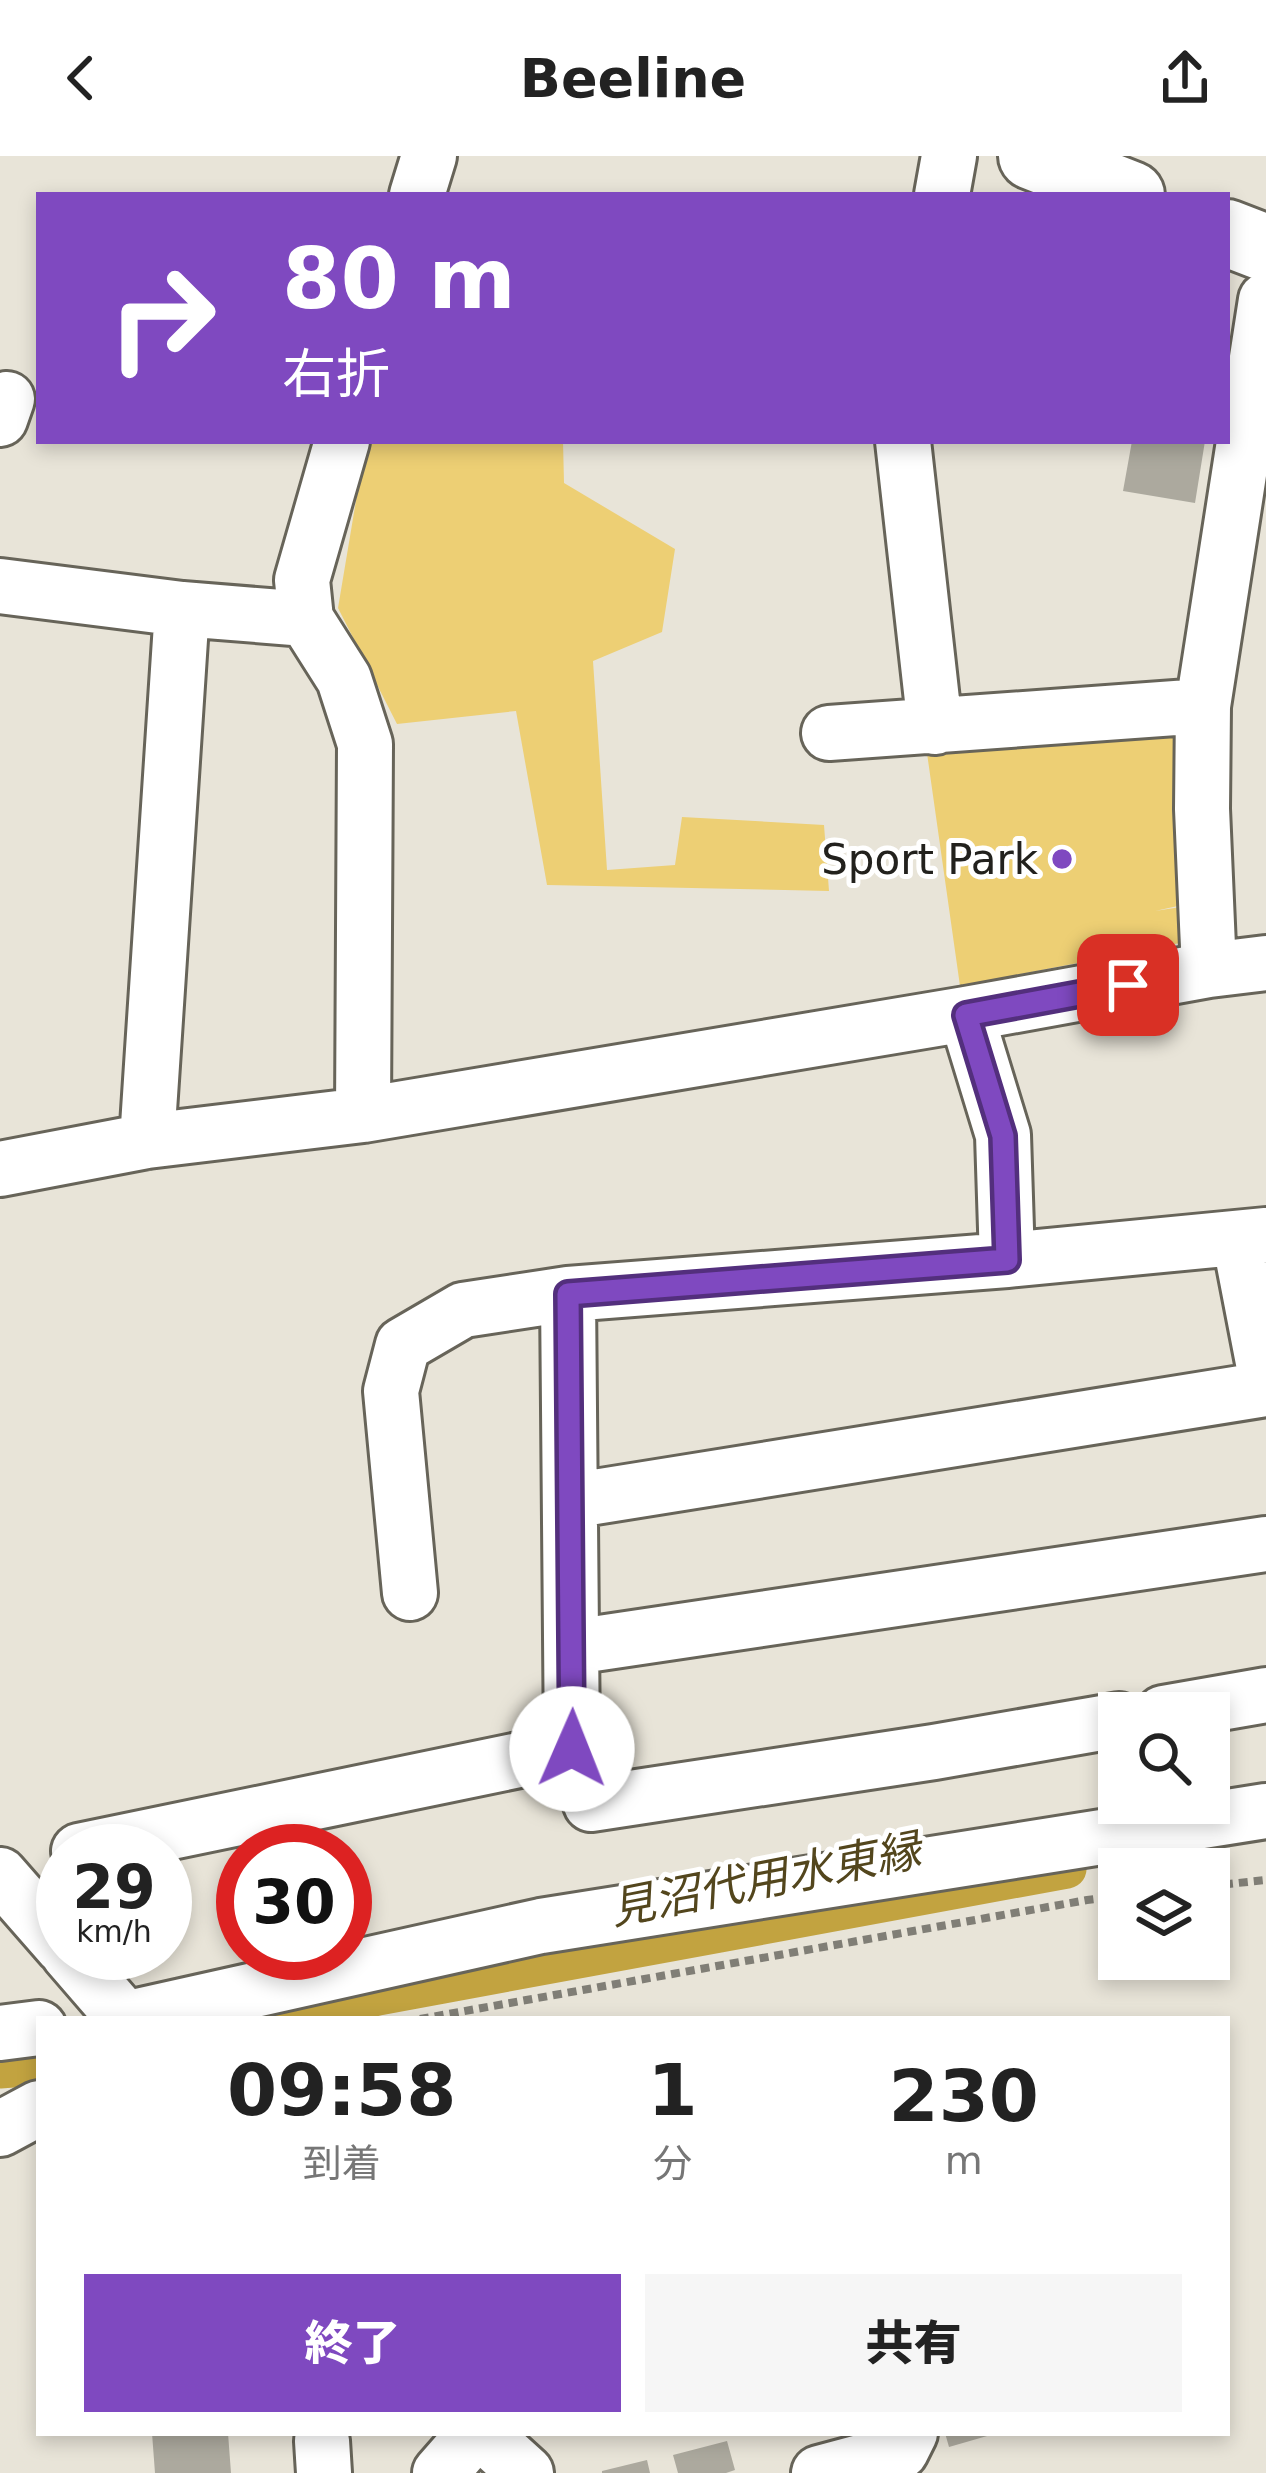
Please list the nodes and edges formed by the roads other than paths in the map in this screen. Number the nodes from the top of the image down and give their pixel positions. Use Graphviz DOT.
graph roads {
  1 [pos="429,156"];
  2 [pos="950,156"];
  3 [pos="1032,156"];
  4 [pos="418,192"];
  5 [pos="943,192"];
  6 [pos="1123,192"];
  7 [pos="1230,234"];
  8 [pos="1266,248"];
  9 [pos="1266,300"];
  10 [pos="341,444"];
  11 [pos="903,444"];
  12 [pos="0,586"];
  13 [pos="182,609"];
  14 [pos="306,619"];
  15 [pos="1203,706"];
  16 [pos="935,727"];
  17 [pos="829,733"];
  18 [pos="1266,963"];
  19 [pos="1209,970"];
  20 [pos="966,1015"];
  21 [pos="363,1115"];
  22 [pos="147,1142"];
  23 [pos="0,1169"];
  24 [pos="1253,1236"];
  25 [pos="1007,1260"];
  26 [pos="568,1294"];
  27 [pos="1266,1378"];
  28 [pos="1266,1389"];
  29 [pos="570,1501"];
  30 [pos="1266,1544"];
  31 [pos="410,1593"];
  32 [pos="573,1647"];
  33 [pos="1266,1695"];
  34 [pos="1230,1701"];
  35 [pos="1098,1724"];
  36 [pos="572,1749"];
  37 [pos="1266,1811"];
  38 [pos="192,1828"];
  39 [pos="36,1861"];
  40 [pos="0,1871"];
  41 [pos="36,1915"];
  42 [pos="91,1980"];
  43 [pos="122,2016"];
  44 [pos="138,2016"];
  45 [pos="36,2028"];
  46 [pos="0,2032"];
  47 [pos="36,2109"];
  48 [pos="0,2129"];
  49 [pos="476,2436"];
  50 [pos="483,2436"];
  51 [pos="908,2436"];
  52 [pos="440,2473"];
  53 [pos="526,2473"];
  54 [pos="819,2473"];
  1 -- 4 [label="street"];
  2 -- 5 [label="street"];
  3 -- 6 [label="main road"];
  7 -- 8 [label="main road"];
  9 -- 15 [label="street"];
  10 -- 14 [label="street"];
  11 -- 16 [label="street"];
  12 -- 13 [label="street"];
  13 -- 14 [label="street"];
  13 -- 22 [label="street"];
  14 -- 21 [label="street"];
  15 -- 16 [label="street"];
  15 -- 19 [label="street"];
  16 -- 17 [label="street"];
  18 -- 19 [label="street"];
  19 -- 20 [label="street"];
  20 -- 21 [label="street"];
  20 -- 25 [label="street"];
  21 -- 22 [label="street"];
  22 -- 23 [label="street"];
  24 -- 25 [label="street"];
  24 -- 27 [label="street"];
  25 -- 26 [label="street"];
  26 -- 29 [label="street"];
  26 -- 31 [label="street"];
  28 -- 29 [label="street"];
  29 -- 32 [label="street"];
  30 -- 32 [label="street"];
  32 -- 36 [label="street"];
  33 -- 34 [label="street"];
  35 -- 36 [label="street"];
  36 -- 38 [label="street"];
  37 -- 44 [label="street"];
  39 -- 40 [label="street"];
  40 -- 41 [label="street"];
  42 -- 43 [label="street"];
  45 -- 46 [label="street"];
  47 -- 48 [label="street"];
  49 -- 52 [label="street"];
  50 -- 53 [label="street"];
  51 -- 54 [label="street"];
}
